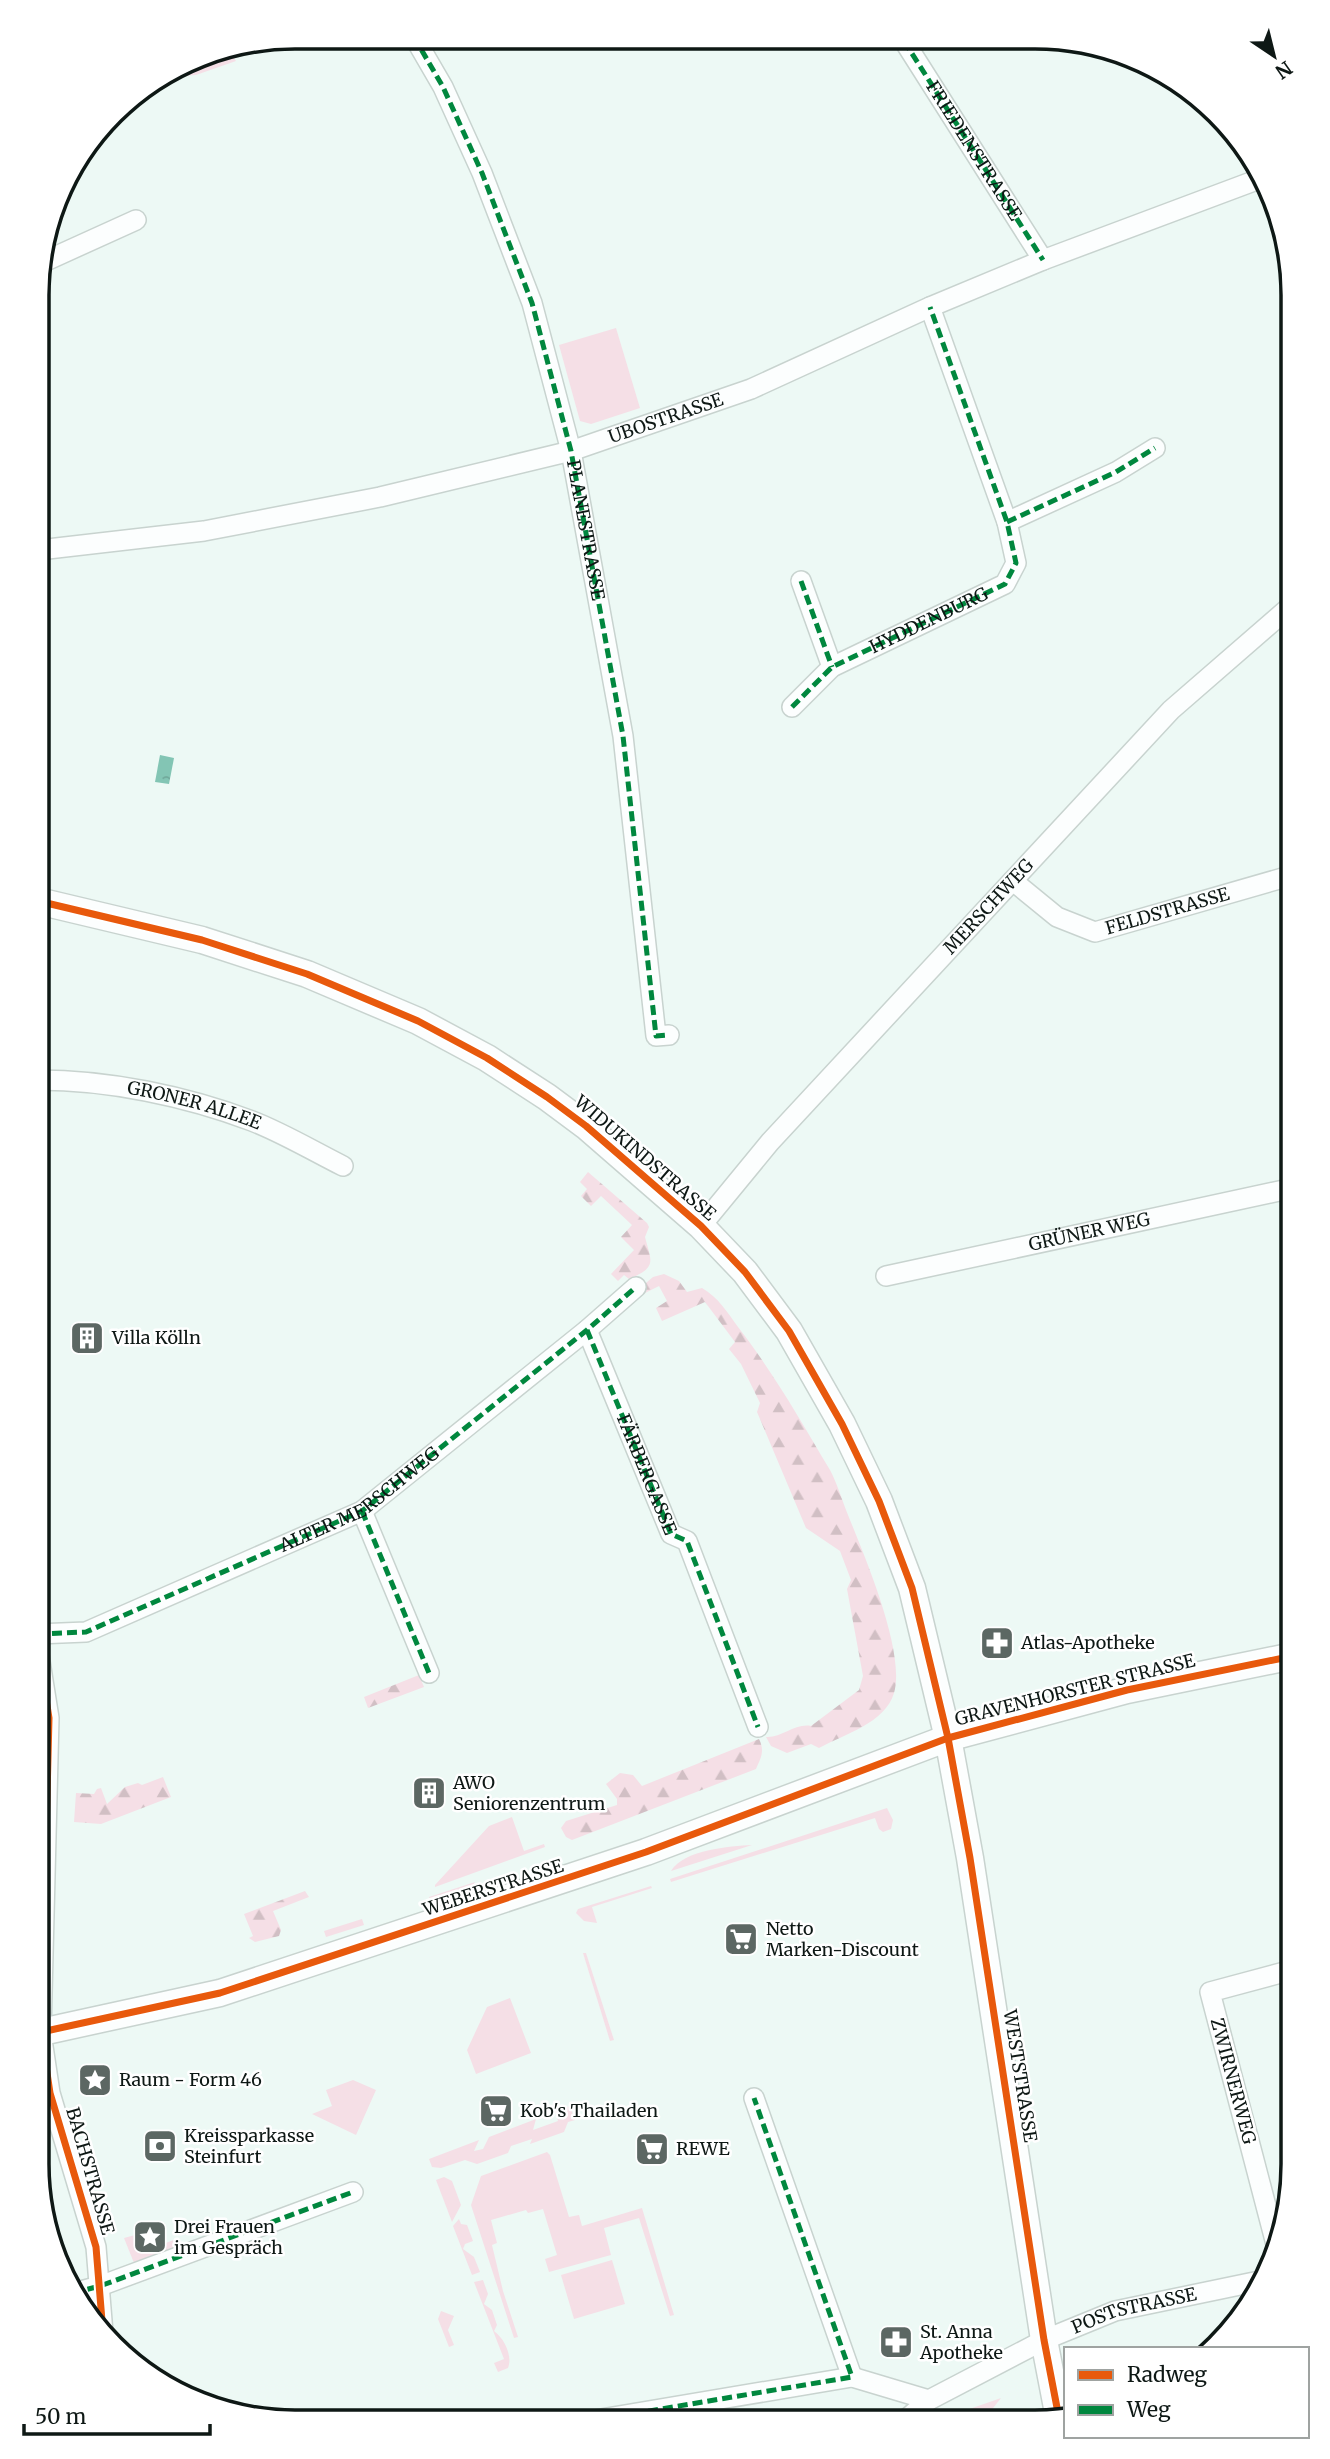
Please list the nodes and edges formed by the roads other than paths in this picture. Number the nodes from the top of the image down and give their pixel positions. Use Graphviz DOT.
graph roads {
  1 [pos="909,49"];
  2 [pos="421,50"];
  3 [pos="1253,181"];
  4 [pos="135,220"];
  5 [pos="52,258"];
  6 [pos="1043,260"];
  7 [pos="930,307"];
  8 [pos="1155,448"];
  9 [pos="571,451"];
  10 [pos="1007,522"];
  11 [pos="49,549"];
  12 [pos="801,581"];
  13 [pos="1281,615"];
  14 [pos="832,667"];
  15 [pos="792,707"];
  16 [pos="1281,879"];
  17 [pos="1013,881"];
  18 [pos="49,904"];
  19 [pos="669,1035"];
  20 [pos="49,1080"];
  21 [pos="343,1166"];
  22 [pos="1281,1191"];
  23 [pos="701,1226"];
  24 [pos="886,1276"];
  25 [pos="636,1287"];
  26 [pos="587,1330"];
  27 [pos="362,1511"];
  28 [pos="49,1634"];
  29 [pos="1280,1659"];
  30 [pos="429,1673"];
  31 [pos="758,1727"];
  32 [pos="948,1738"];
  33 [pos="1280,1973"];
  34 [pos="49,2031"];
  35 [pos="49,2088"];
  36 [pos="754,2098"];
  37 [pos="353,2192"];
  38 [pos="1272,2230"];
  39 [pos="1250,2283"];
  40 [pos="100,2286"];
  41 [pos="84,2290"];
  42 [pos="102,2316"];
  43 [pos="1044,2340"];
  44 [pos="852,2377"];
  45 [pos="929,2400"];
  46 [pos="1057,2409"];
  47 [pos="655,2410"];
  48 [pos="917,2410"];
  1 -- 6 [label="street, FRIEDENSTRASSE"];
  2 -- 9 [label="street, PLANESTRASSE"];
  3 -- 6 [label="street, UBOSTRASSE"];
  4 -- 5 [label="street"];
  6 -- 7 [label="street, UBOSTRASSE"];
  7 -- 9 [label="street, UBOSTRASSE"];
  7 -- 10 [label="street, HYDDENBURG"];
  8 -- 10 [label="street"];
  9 -- 11 [label="street, UBOSTRASSE"];
  9 -- 19 [label="street, PLANESTRASSE"];
  10 -- 14 [label="street, HYDDENBURG"];
  12 -- 14 [label="street"];
  13 -- 17 [label="street, MERSCHWEG"];
  14 -- 15 [label="street, HYDDENBURG"];
  16 -- 17 [label="street, FELDSTRASSE"];
  17 -- 23 [label="street, MERSCHWEG"];
  18 -- 23 [label="main road, WIDUKINDSTRASSE"];
  20 -- 21 [label="street, GRONER ALLEE"];
  22 -- 24 [label="street, GRÜNER WEG"];
  23 -- 32 [label="main road, WIDUKINDSTRASSE"];
  25 -- 26 [label="street, ALTER MERSCHWEG"];
  26 -- 27 [label="street, ALTER MERSCHWEG"];
  26 -- 31 [label="street, FÄRBERGASSE"];
  27 -- 28 [label="street, ALTER MERSCHWEG"];
  27 -- 30 [label="street"];
  29 -- 32 [label="main road, GRAVENHORSTER STRASSE"];
  32 -- 34 [label="main road, WEBERSTRASSE"];
  32 -- 43 [label="main road, WESTSTRASSE"];
  33 -- 38 [label="street, ZWIRNERWEG"];
  35 -- 40 [label="street, BACHSTRASSE"];
  36 -- 44 [label="street"];
  37 -- 40 [label="street"];
  39 -- 43 [label="street, POSTSTRASSE"];
  40 -- 41 [label="street"];
  40 -- 42 [label="street, BACHSTRASSE"];
  43 -- 45 [label="street, POSTSTRASSE"];
  43 -- 46 [label="main road, WESTSTRASSE"];
  44 -- 45 [label="street"];
  44 -- 47 [label="street"];
  45 -- 48 [label="street, POSTSTRASSE"];
}
